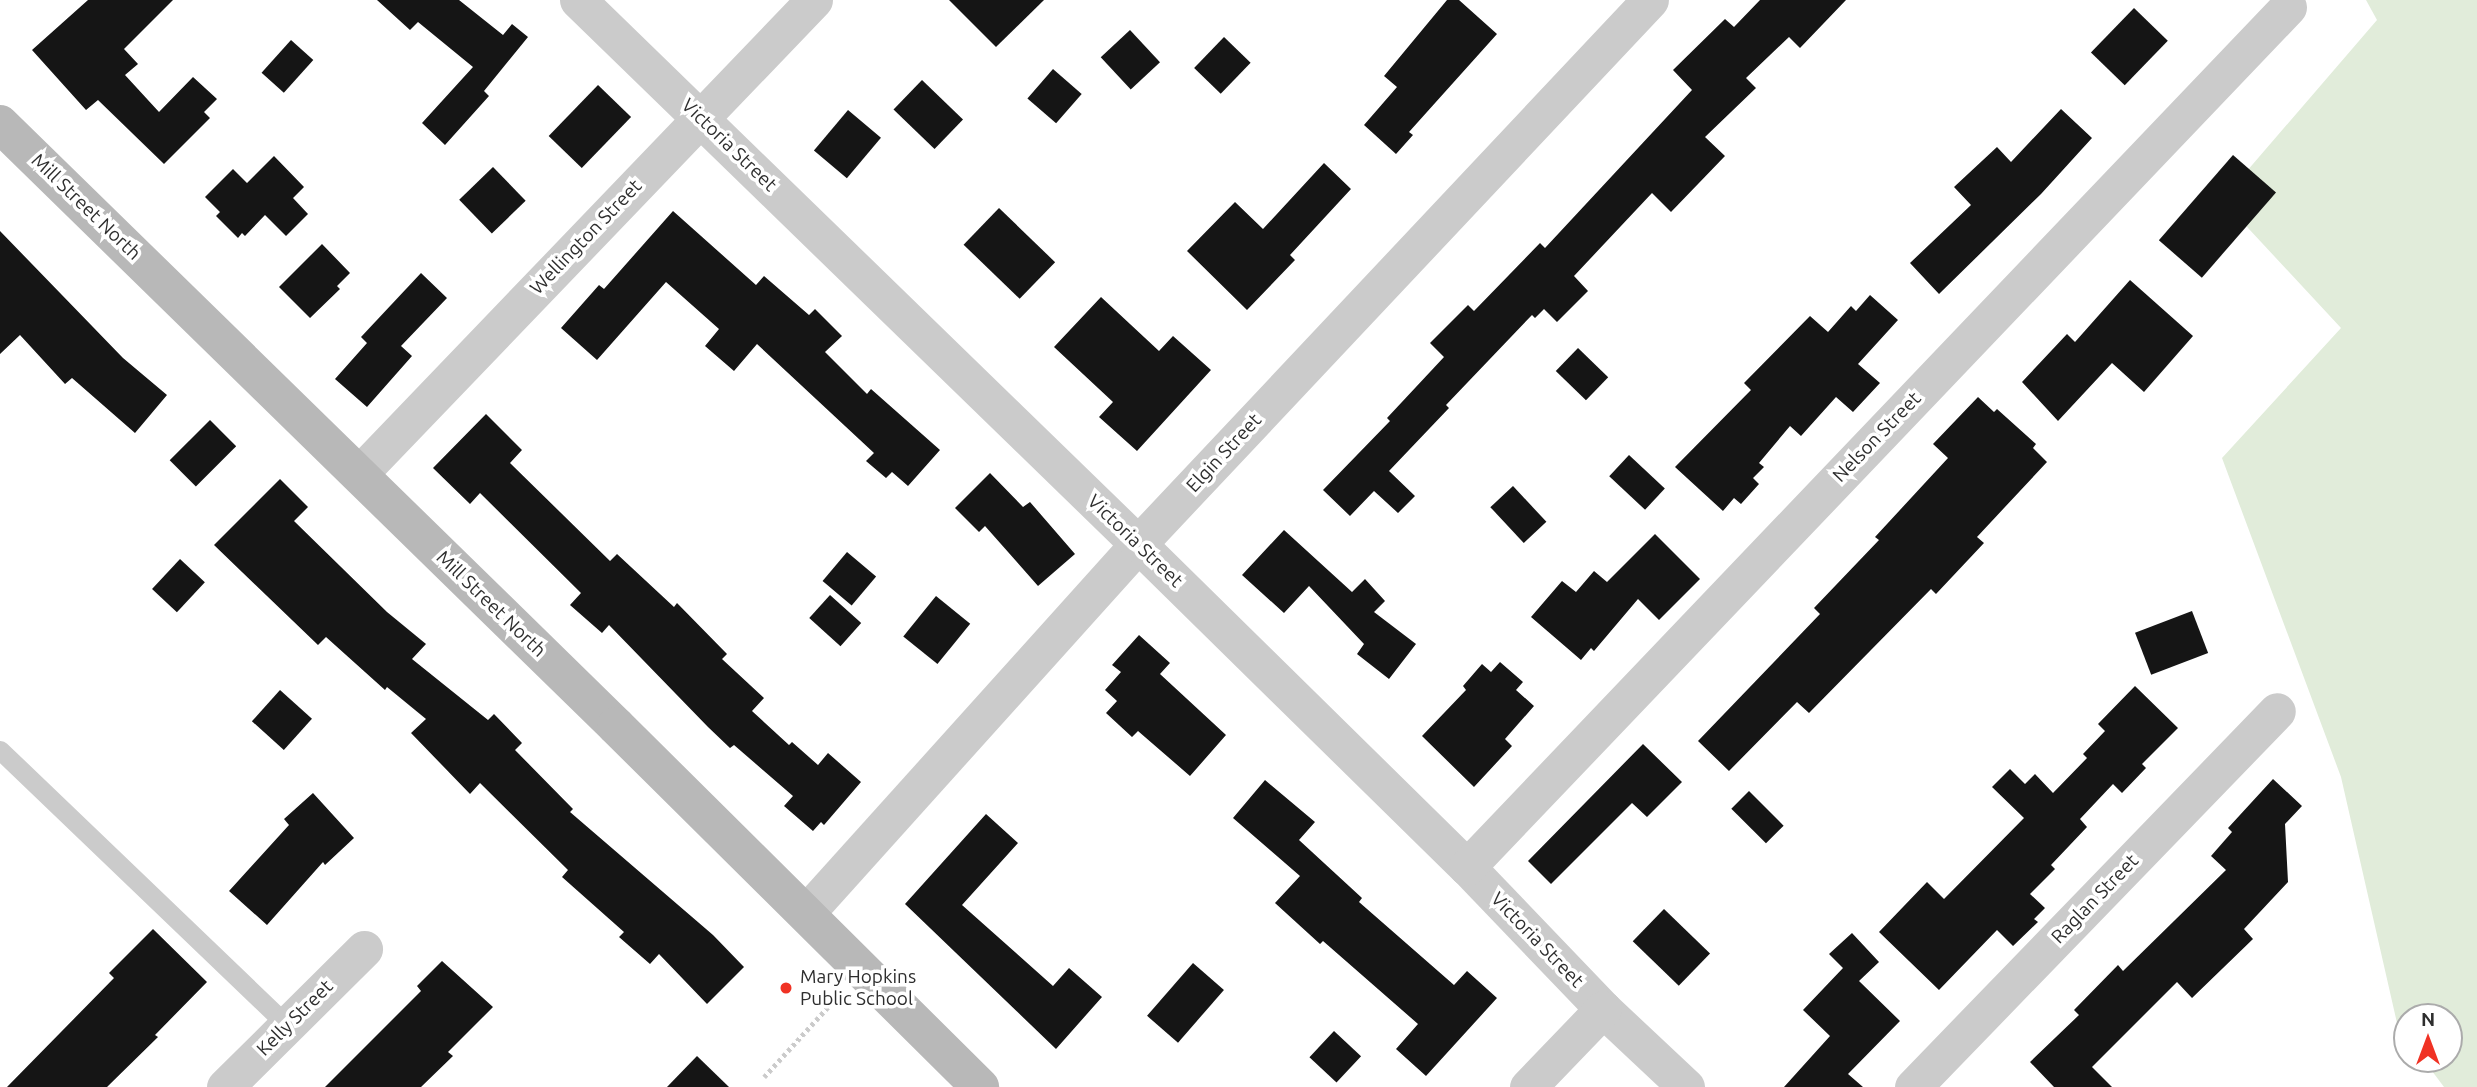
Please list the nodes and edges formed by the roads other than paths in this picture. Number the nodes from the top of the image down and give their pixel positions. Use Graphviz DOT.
graph roads {
  1 [pos="578,0"];
  2 [pos="814,0"];
  3 [pos="1650,0"];
  4 [pos="2288,7"];
  5 [pos="701,117"];
  6 [pos="0,124"];
  7 [pos="359,474"];
  8 [pos="1138,544"];
  9 [pos="2277,711"];
  10 [pos="2,755"];
  11 [pos="1467,867"];
  12 [pos="806,913"];
  13 [pos="364,949"];
  14 [pos="1603,1009"];
  15 [pos="287,1025"];
  16 [pos="225,1087"];
  17 [pos="979,1087"];
  18 [pos="1528,1087"];
  19 [pos="1686,1087"];
  20 [pos="1913,1087"];
  1 -- 5 [label="street, Victoria Street"];
  2 -- 5 [label="street, Wellington Street"];
  3 -- 8 [label="street, Elgin Street"];
  4 -- 11 [label="street, Nelson Street"];
  5 -- 7 [label="street, Wellington Street"];
  5 -- 8 [label="street, Victoria Street"];
  6 -- 7 [label="main road, Mill Street North"];
  7 -- 12 [label="main road, Mill Street North"];
  8 -- 11 [label="street, Victoria Street"];
  8 -- 12 [label="street, Elgin Street"];
  9 -- 20 [label="street, Raglan Street"];
  10 -- 15 [label="lane"];
  11 -- 14 [label="street, Victoria Street"];
  12 -- 17 [label="main road, Mill Street North"];
  13 -- 15 [label="street, Kelly Street"];
  14 -- 18 [label="street"];
  14 -- 19 [label="street, Victoria Street"];
  15 -- 16 [label="street, Kelly Street"];
}
